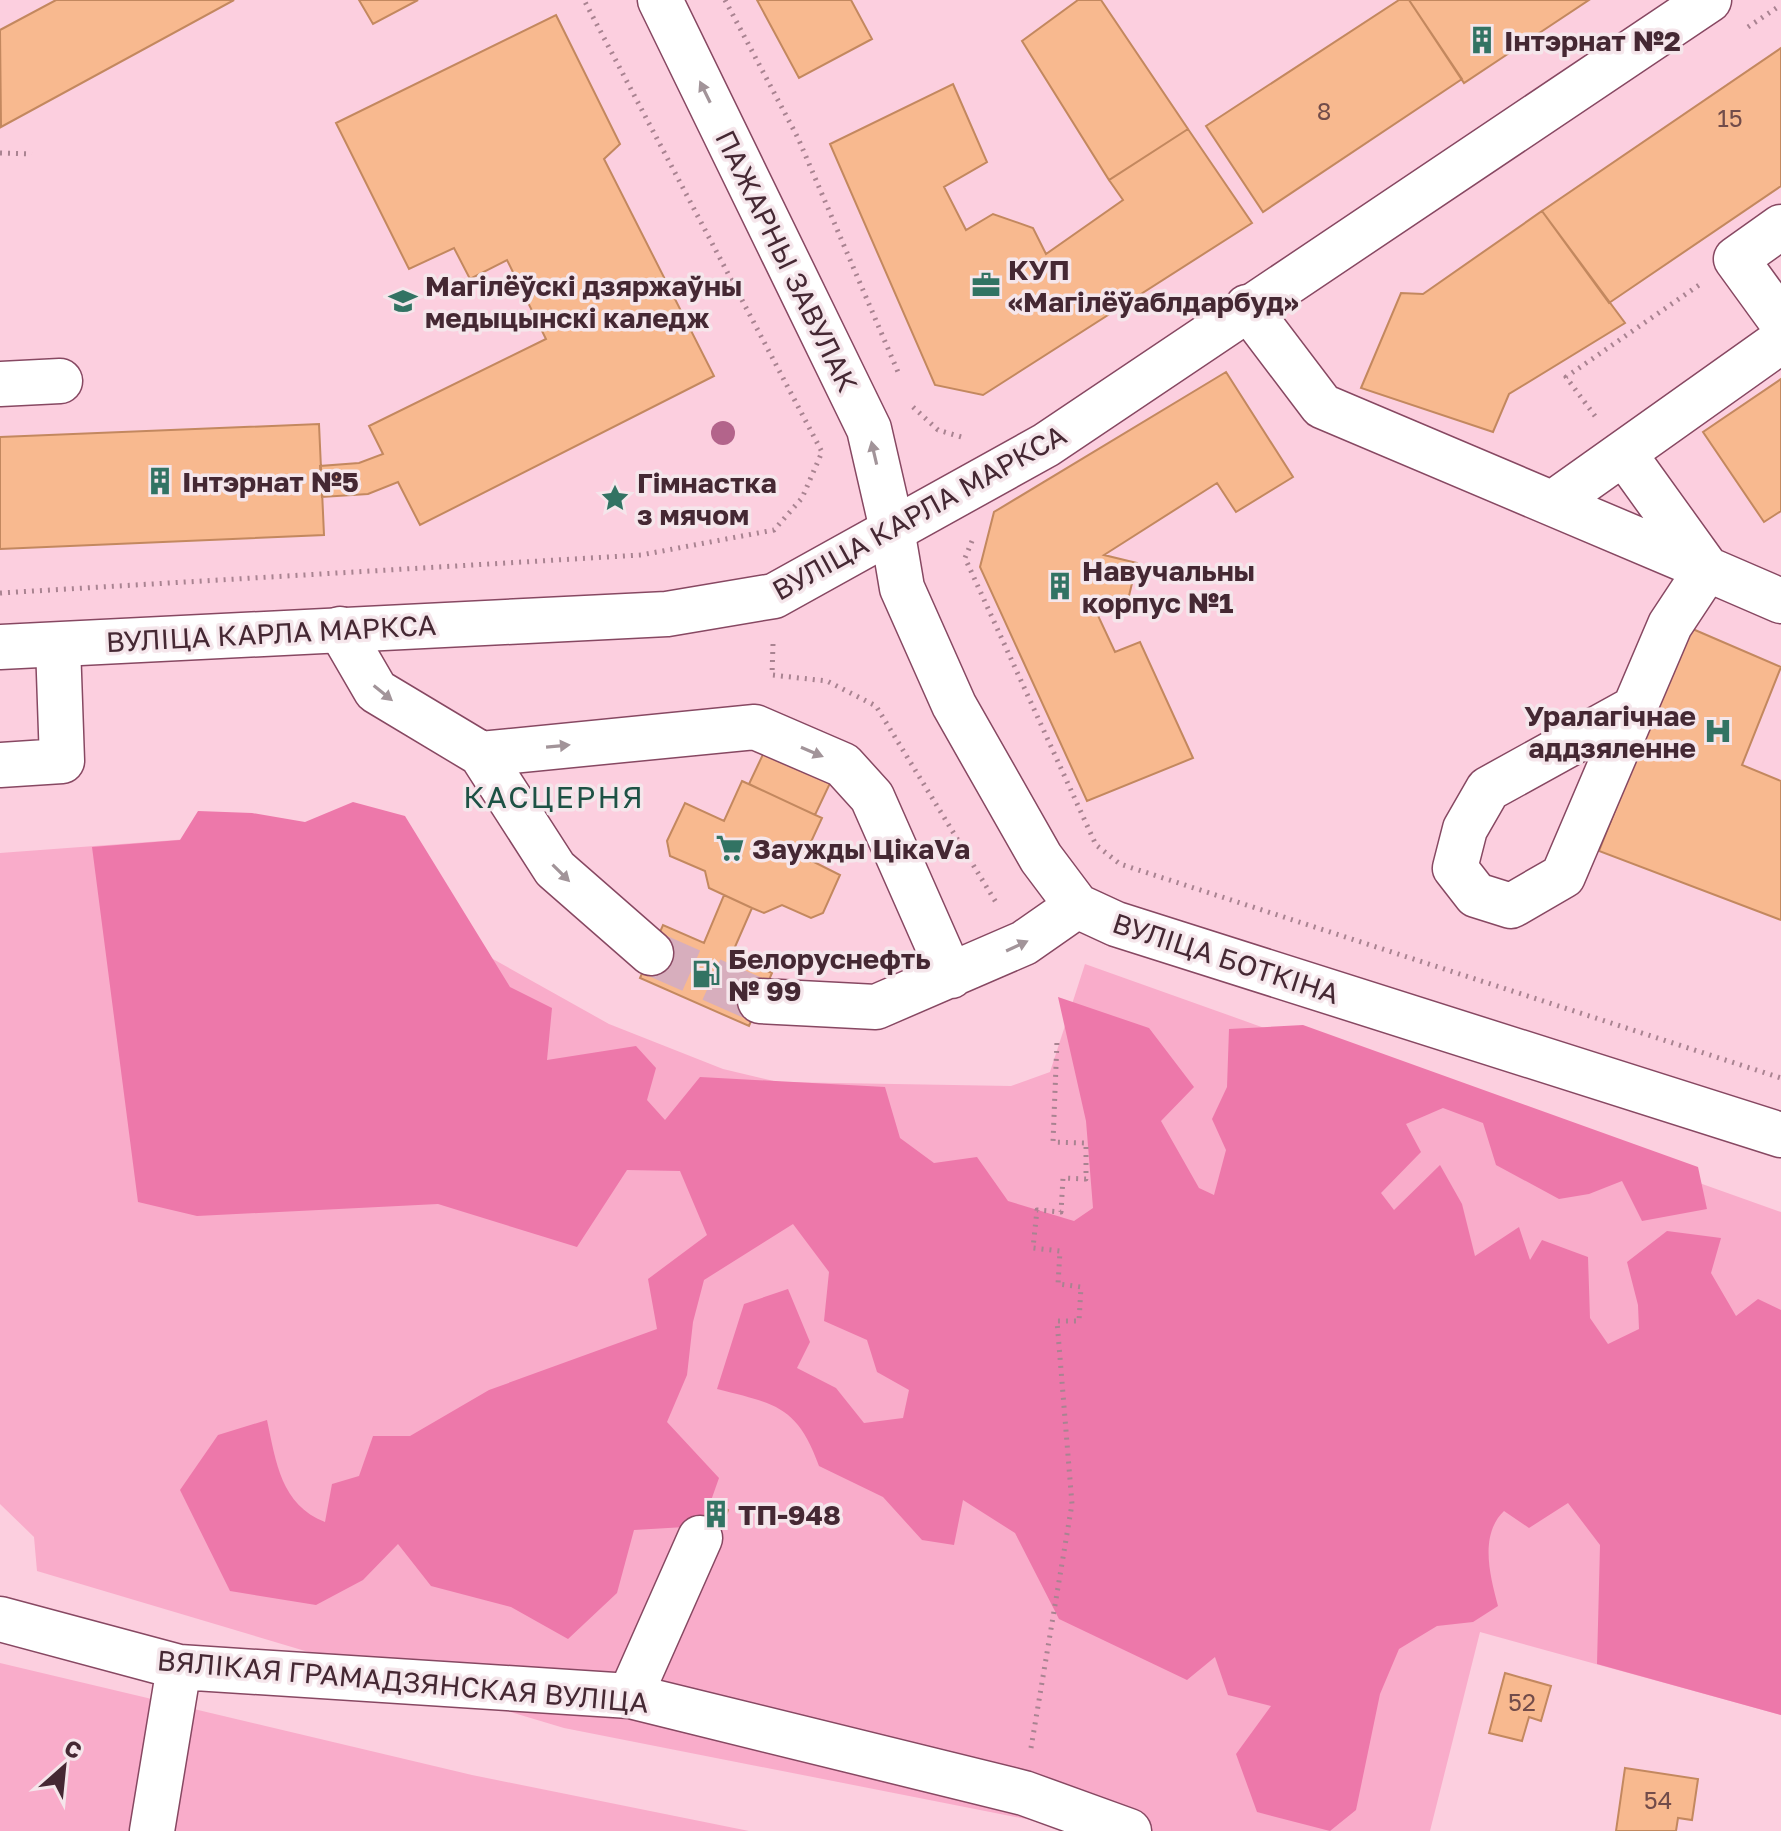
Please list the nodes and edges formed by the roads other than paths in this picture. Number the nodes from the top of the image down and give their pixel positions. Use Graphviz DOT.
graph roads {
  1 [pos="660,0"];
  2 [pos="1709,0"];
  3 [pos="1781,227"];
  4 [pos="1247,307"];
  5 [pos="1781,321"];
  6 [pos="1781,341"];
  7 [pos="60,381"];
  8 [pos="0,384"];
  9 [pos="1625,455"];
  10 [pos="1553,503"];
  11 [pos="892,529"];
  12 [pos="1707,569"];
  13 [pos="1781,601"];
  14 [pos="340,629"];
  15 [pos="58,645"];
  16 [pos="0,647"];
  17 [pos="1631,710"];
  18 [pos="481,754"];
  19 [pos="0,765"];
  20 [pos="1077,906"];
  21 [pos="651,953"];
  22 [pos="951,976"];
  23 [pos="760,1001"];
  24 [pos="1781,1135"];
  25 [pos="700,1538"];
  26 [pos="0,1619"];
  27 [pos="179,1667"];
  28 [pos="630,1696"];
  29 [pos="152,1831"];
  30 [pos="1129,1831"];
  11 -- 1 [label="street, ПАЖАРНЫ ЗАВУЛАК, one-way"];
  2 -- 4 [label="street, ВУЛІЦА КАРЛА МАРКСА"];
  3 -- 5 [label="street"];
  4 -- 10 [label="street"];
  4 -- 11 [label="street, ВУЛІЦА КАРЛА МАРКСА"];
  6 -- 9 [label="street"];
  7 -- 8 [label="street"];
  9 -- 10 [label="street"];
  9 -- 12 [label="street"];
  10 -- 12 [label="street"];
  11 -- 14 [label="street, ВУЛІЦА КАРЛА МАРКСА"];
  11 -- 20 [label="street, ВУЛІЦА БОТКІНА"];
  12 -- 13 [label="street"];
  12 -- 17 [label="street"];
  14 -- 15 [label="street, ВУЛІЦА КАРЛА МАРКСА"];
  14 -- 18 [label="street, one-way"];
  15 -- 16 [label="street, ВУЛІЦА КАРЛА МАРКСА"];
  15 -- 19 [label="street"];
  17 -- 17 [label="street"];
  18 -- 21 [label="street, one-way"];
  18 -- 22 [label="street, one-way"];
  22 -- 20 [label="street, one-way"];
  20 -- 24 [label="street, ВУЛІЦА БОТКІНА"];
  22 -- 23 [label="street"];
  25 -- 28 [label="street"];
  26 -- 27 [label="street, ВЯЛІКАЯ ГРАМАДЗЯНСКАЯ ВУЛІЦА"];
  27 -- 28 [label="street, ВЯЛІКАЯ ГРАМАДЗЯНСКАЯ ВУЛІЦА"];
  27 -- 29 [label="street"];
  28 -- 30 [label="street, ВЯЛІКАЯ ГРАМАДЗЯНСКАЯ ВУЛІЦА"];
}
